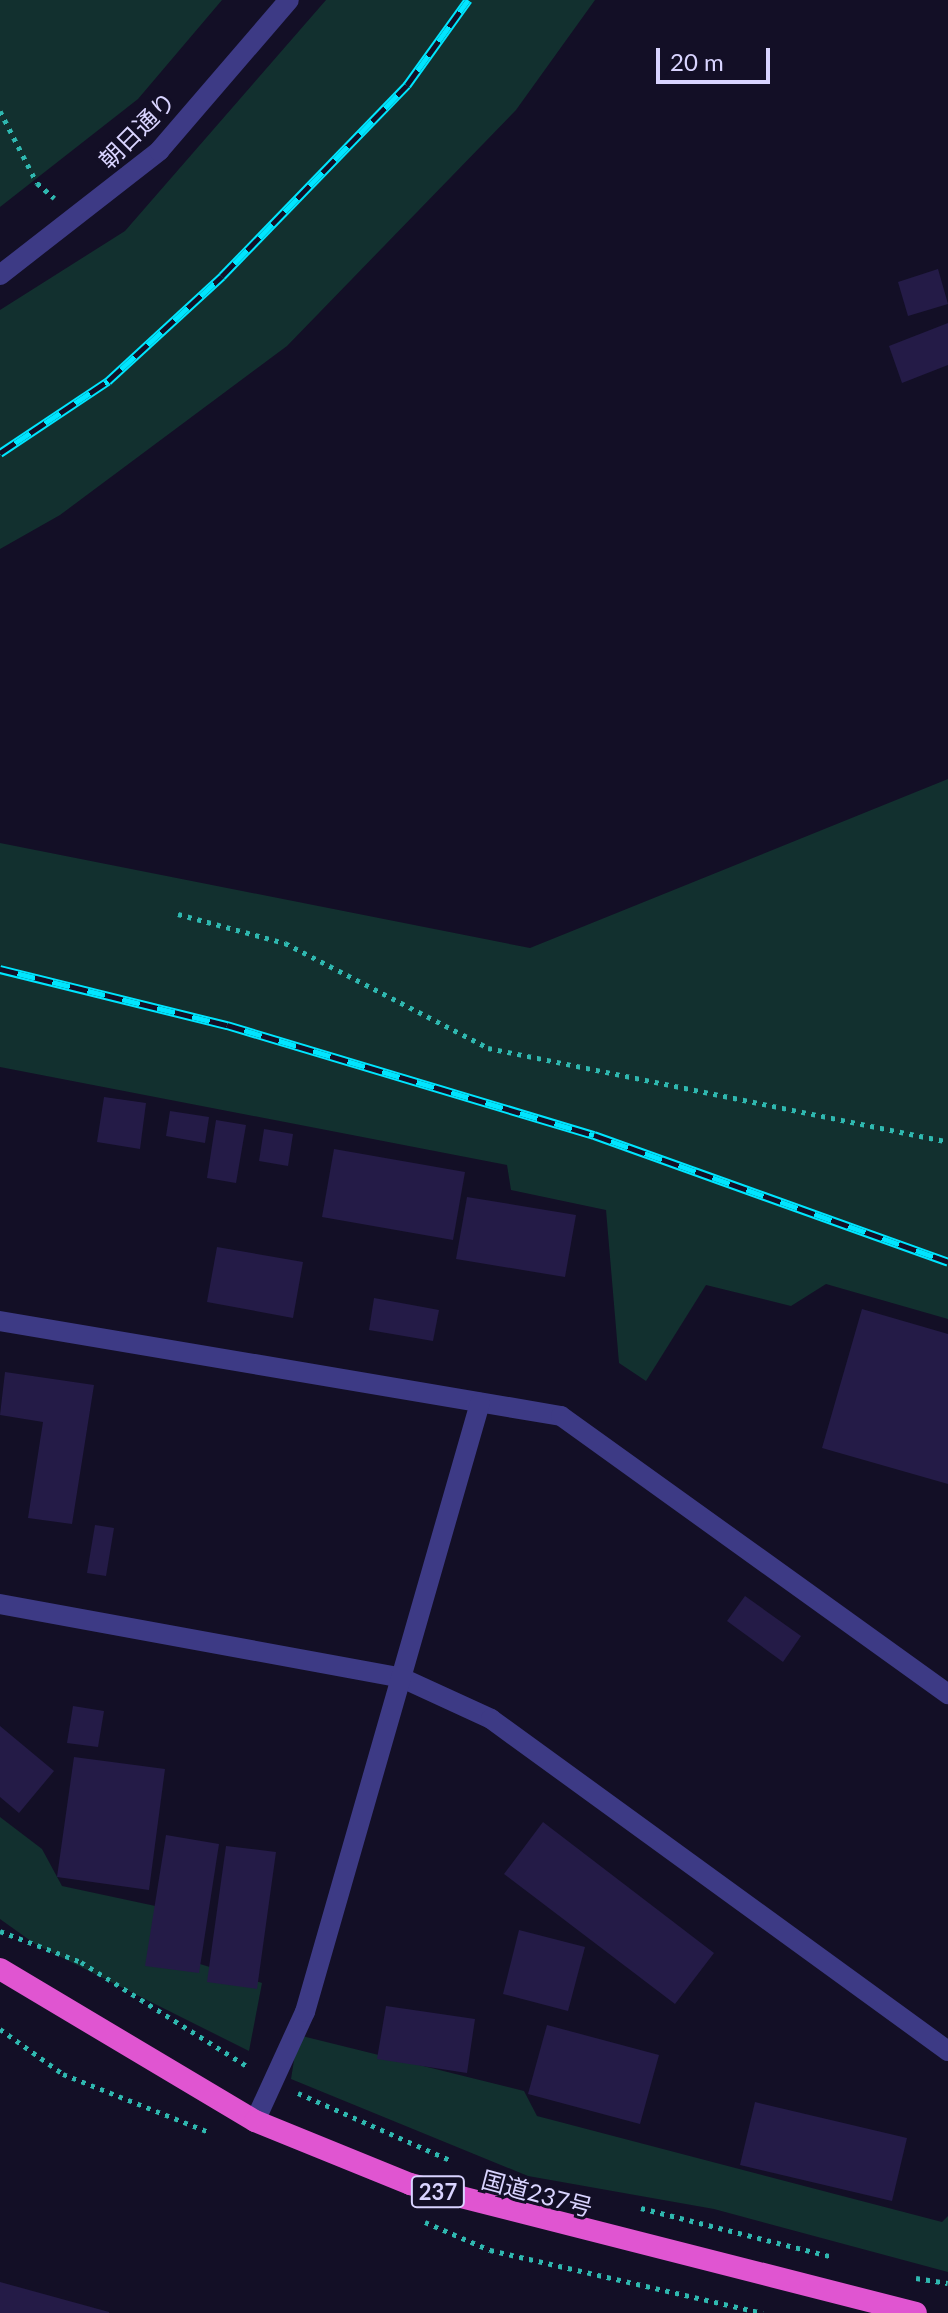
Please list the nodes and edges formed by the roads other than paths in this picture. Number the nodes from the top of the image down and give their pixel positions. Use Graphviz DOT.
graph roads {
  1 [pos="289,0"];
  2 [pos="0,275"];
  3 [pos="0,1321"];
  4 [pos="480,1403"];
  5 [pos="0,1604"];
  6 [pos="402,1678"];
  7 [pos="948,1694"];
  8 [pos="0,1969"];
  9 [pos="948,2051"];
  10 [pos="255,2121"];
  11 [pos="916,2313"];
  1 -- 2 [label="street, 朝日通り"];
  3 -- 4 [label="street"];
  4 -- 6 [label="street"];
  4 -- 7 [label="street"];
  5 -- 6 [label="street"];
  6 -- 9 [label="street"];
  6 -- 10 [label="street"];
  8 -- 10 [label="highway, 国道237号 / 237"];
  10 -- 11 [label="highway, 国道237号 / 237"];
}
